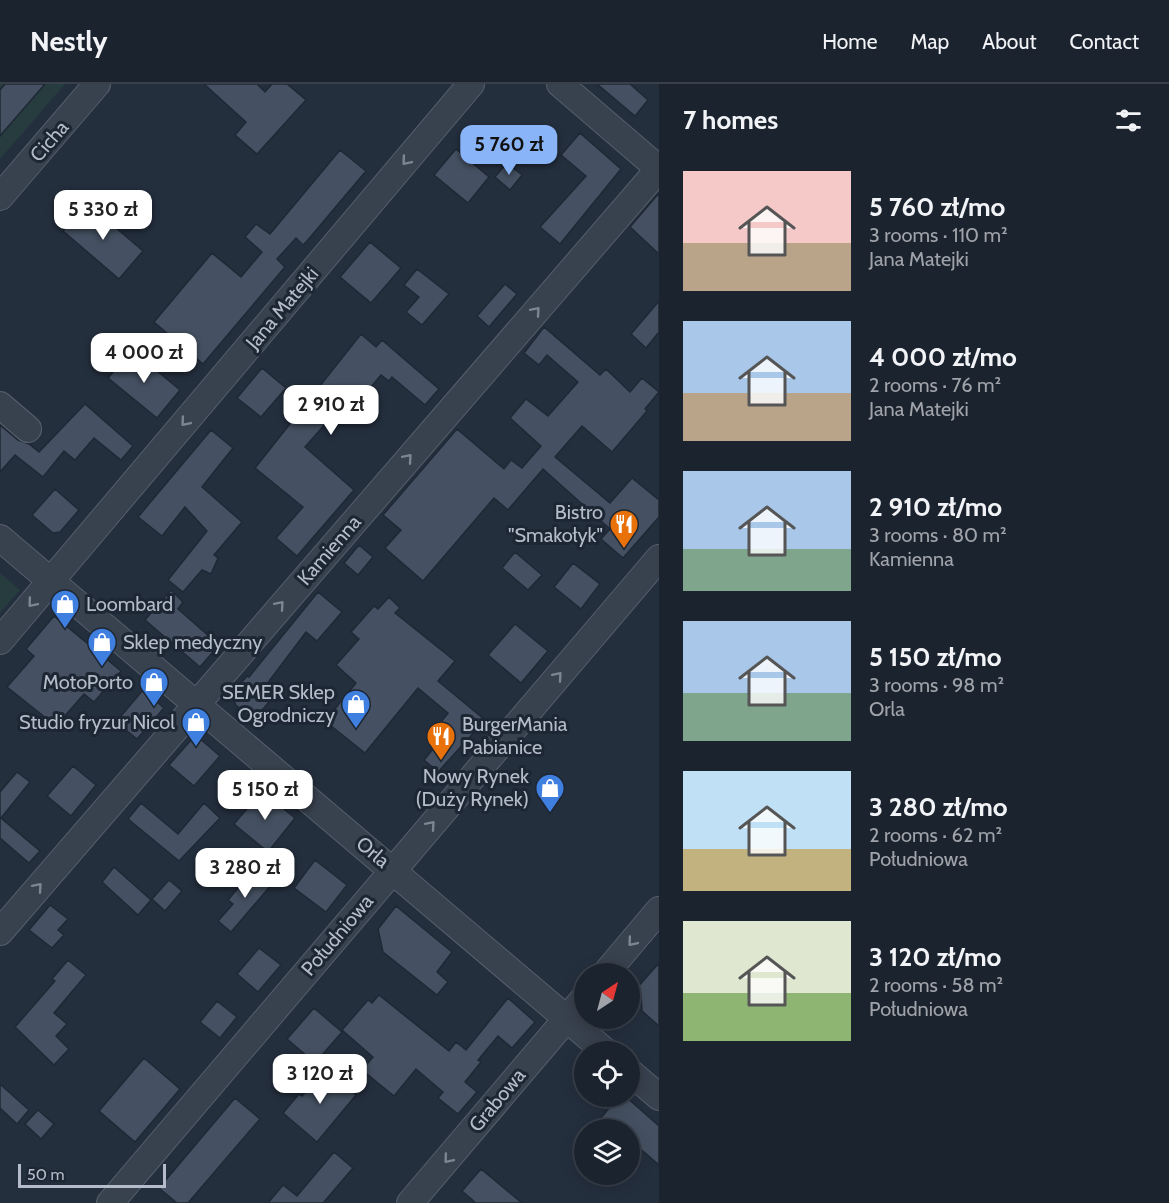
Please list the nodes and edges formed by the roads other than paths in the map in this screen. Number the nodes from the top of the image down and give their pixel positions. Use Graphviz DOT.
graph roads {
  1 [pos="97,84"];
  2 [pos="471,84"];
  3 [pos="560,84"];
  4 [pos="659,169"];
  5 [pos="0,197"];
  6 [pos="0,405"];
  7 [pos="28,429"];
  8 [pos="0,538"];
  9 [pos="659,558"];
  10 [pos="51,580"];
  11 [pos="0,641"];
  12 [pos="195,704"];
  13 [pos="393,869"];
  14 [pos="659,910"];
  15 [pos="0,932"];
  16 [pos="614,963"];
  17 [pos="574,1010"];
  18 [pos="567,1018"];
  19 [pos="593,1041"];
  20 [pos="640,1081"];
  21 [pos="659,1097"];
  22 [pos="110,1203"];
  23 [pos="410,1203"];
  1 -- 5 [label="street, Cicha"];
  2 -- 10 [label="street, Jana Matejki, one-way"];
  3 -- 4 [label="street"];
  12 -- 4 [label="street, Kamienna, one-way"];
  6 -- 7 [label="street"];
  8 -- 10 [label="street, Orla"];
  13 -- 9 [label="street, Południowa, one-way"];
  10 -- 11 [label="street, Jana Matejki, one-way"];
  10 -- 12 [label="street, Orla"];
  12 -- 13 [label="street, Orla"];
  15 -- 12 [label="street, Kamienna, one-way"];
  13 -- 18 [label="street, Orla"];
  13 -- 22 [label="street, Południowa"];
  14 -- 16 [label="street, one-way"];
  17 -- 18 [label="street, Grabowa"];
  18 -- 19 [label="street, Orla"];
  18 -- 23 [label="street, Grabowa, one-way"];
  20 -- 21 [label="street"];
}
